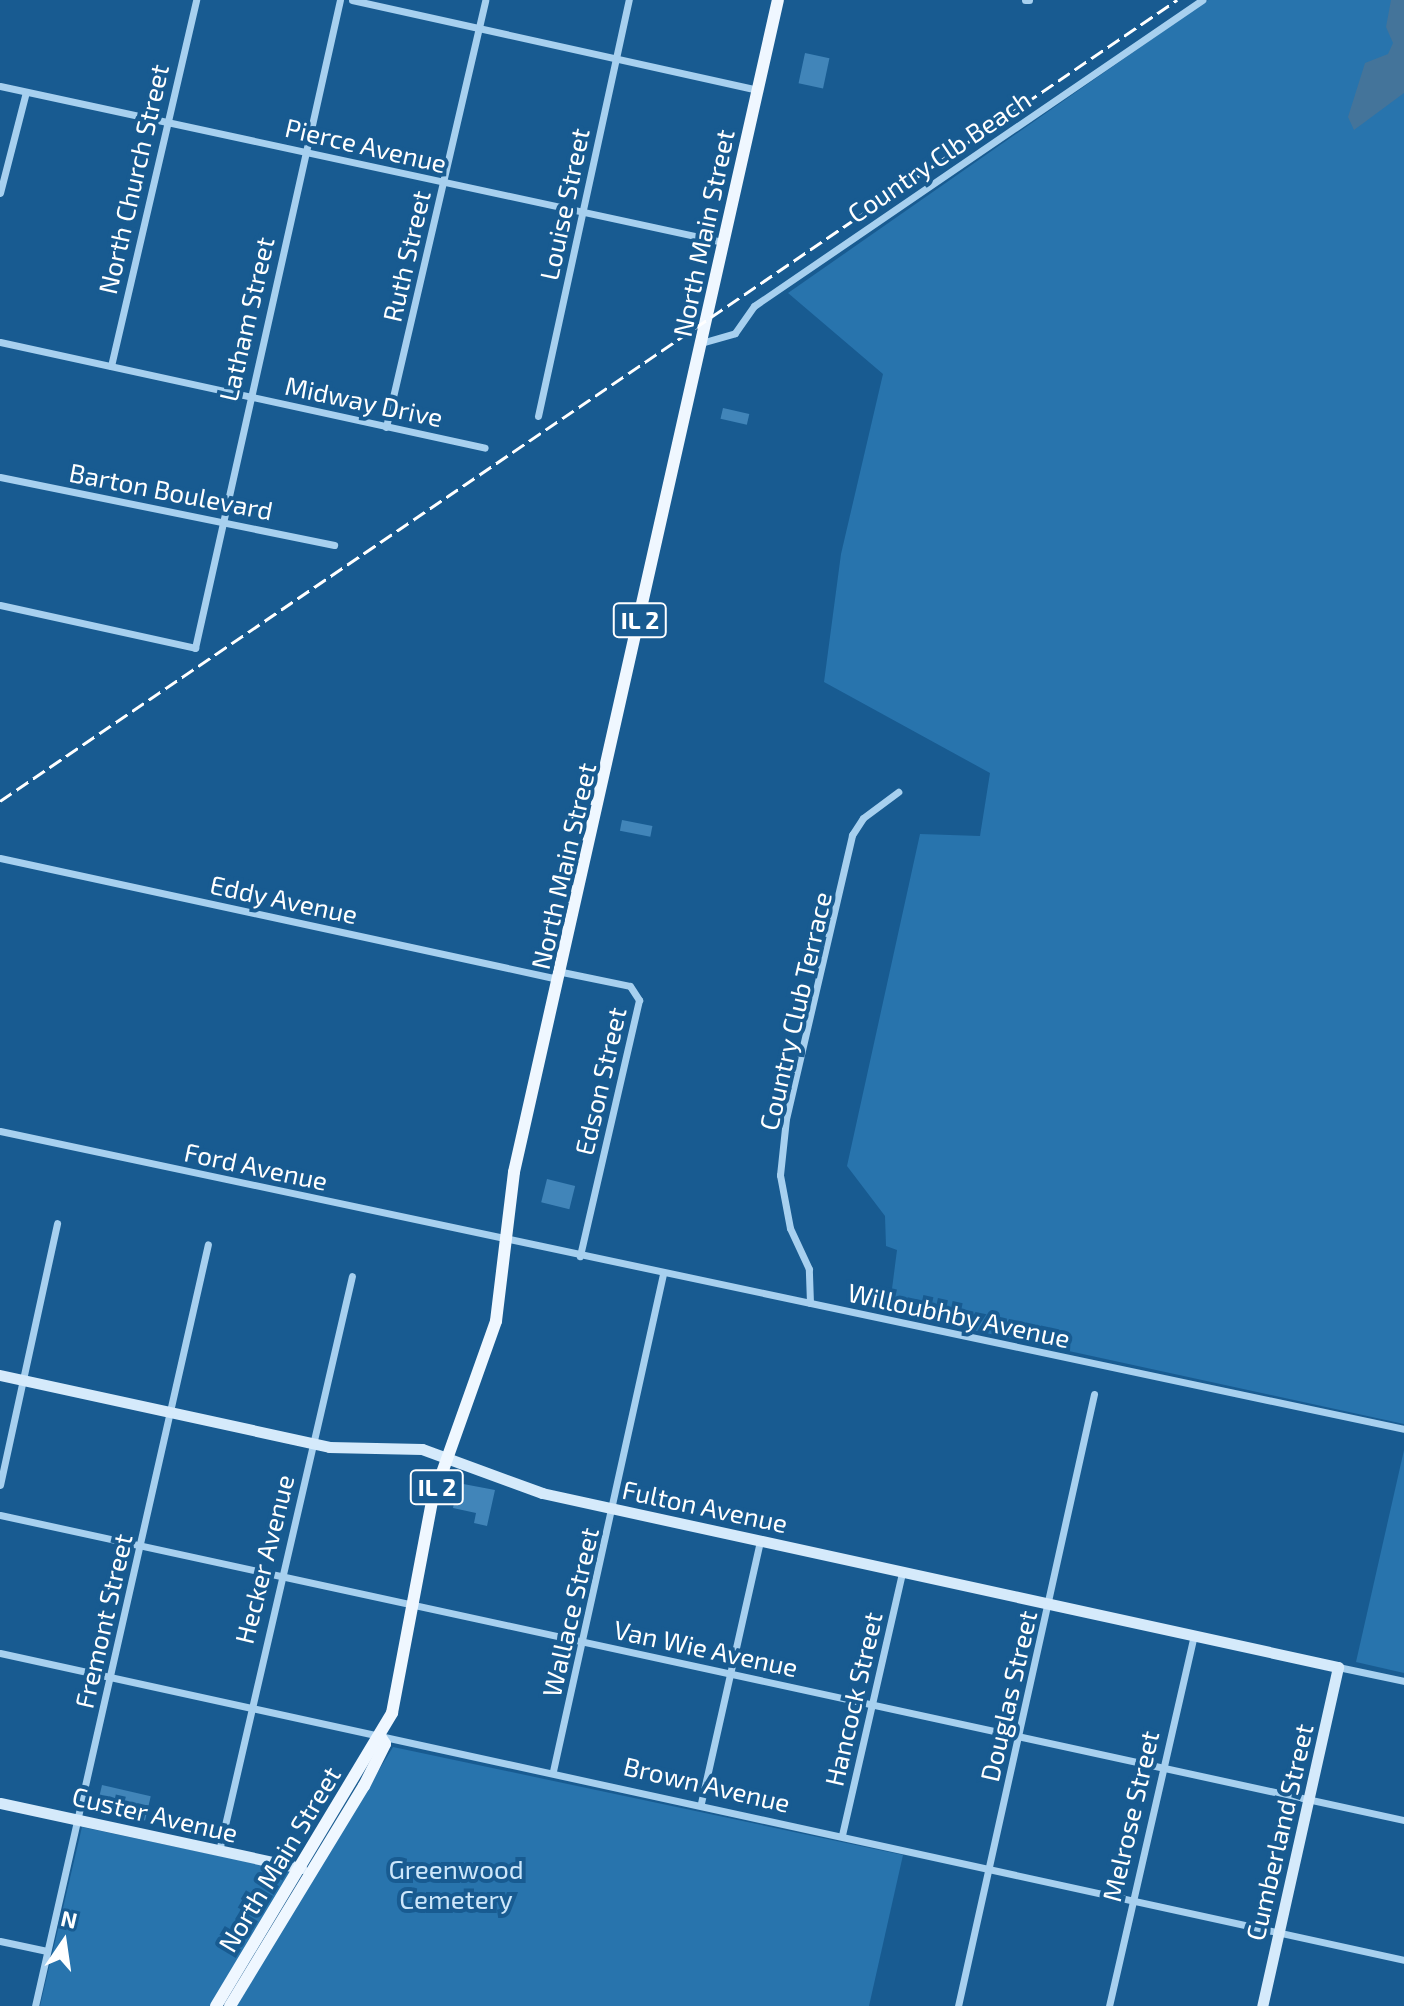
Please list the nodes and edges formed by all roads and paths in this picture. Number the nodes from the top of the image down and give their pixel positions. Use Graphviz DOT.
graph roads {
  1 [pos="196,0"];
  2 [pos="340,0"];
  3 [pos="352,0"];
  4 [pos="485,0"];
  5 [pos="629,0"];
  6 [pos="778,0"];
  7 [pos="1202,0"];
  8 [pos="479,30"];
  9 [pos="616,61"];
  10 [pos="0,86"];
  11 [pos="758,90"];
  12 [pos="26,92"];
  13 [pos="166,122"];
  14 [pos="306,152"];
  15 [pos="444,183"];
  16 [pos="0,193"];
  17 [pos="584,211"];
  18 [pos="723,242"];
  19 [pos="0,342"];
  20 [pos="701,343"];
  21 [pos="111,366"];
  22 [pos="249,396"];
  23 [pos="538,416"];
  24 [pos="386,427"];
  25 [pos="485,448"];
  26 [pos="0,477"];
  27 [pos="221,520"];
  28 [pos="334,545"];
  29 [pos="0,605"];
  30 [pos="898,792"];
  31 [pos="0,858"];
  32 [pos="561,976"];
  33 [pos="0,1131"];
  34 [pos="57,1223"];
  35 [pos="504,1241"];
  36 [pos="208,1244"];
  37 [pos="580,1256"];
  38 [pos="663,1274"];
  39 [pos="352,1276"];
  40 [pos="810,1303"];
  41 [pos="0,1375"];
  42 [pos="24,1380"];
  43 [pos="1094,1394"];
  44 [pos="170,1412"];
  45 [pos="1404,1429"];
  46 [pos="312,1443"];
  47 [pos="449,1456"];
  48 [pos="0,1485"];
  49 [pos="615,1509"];
  50 [pos="0,1515"];
  51 [pos="760,1541"];
  52 [pos="142,1545"];
  53 [pos="902,1572"];
  54 [pos="281,1576"];
  55 [pos="416,1604"];
  56 [pos="1049,1604"];
  57 [pos="1194,1636"];
  58 [pos="583,1641"];
  59 [pos="0,1653"];
  60 [pos="1338,1667"];
  61 [pos="729,1673"];
  62 [pos="110,1676"];
  63 [pos="1404,1681"];
  64 [pos="872,1704"];
  65 [pos="249,1706"];
  66 [pos="380,1736"];
  67 [pos="1019,1736"];
  68 [pos="1161,1767"];
  69 [pos="553,1771"];
  70 [pos="1311,1799"];
  71 [pos="0,1803"];
  72 [pos="701,1803"];
  73 [pos="79,1818"];
  74 [pos="1404,1820"];
  75 [pos="842,1835"];
  76 [pos="219,1851"];
  77 [pos="990,1866"];
  78 [pos="301,1868"];
  79 [pos="1132,1900"];
  80 [pos="1280,1932"];
  81 [pos="0,1941"];
  82 [pos="47,1951"];
  83 [pos="1404,1960"];
  84 [pos="35,2006"];
  85 [pos="216,2006"];
  86 [pos="230,2006"];
  87 [pos="958,2006"];
  88 [pos="1109,2006"];
  89 [pos="1262,2006"];
  1 -- 13 [label="street, North Church Street"];
  2 -- 14 [label="street, Latham Street"];
  3 -- 8 [label="street"];
  4 -- 8 [label="street, Ruth Street"];
  5 -- 9 [label="street, Louise Street"];
  6 -- 11 [label="main road, North Main Street / IL 2"];
  7 -- 20 [label="street, Country Clb Beach"];
  8 -- 9 [label="street"];
  8 -- 15 [label="street, Ruth Street"];
  9 -- 11 [label="street"];
  9 -- 17 [label="street, Louise Street"];
  10 -- 12 [label="street, Pierce Avenue"];
  11 -- 18 [label="main road, North Main Street / IL 2"];
  12 -- 13 [label="street, Pierce Avenue"];
  12 -- 16 [label="street"];
  13 -- 14 [label="street, Pierce Avenue"];
  13 -- 21 [label="street, North Church Street"];
  14 -- 15 [label="street, Pierce Avenue"];
  14 -- 22 [label="street, Latham Street"];
  15 -- 17 [label="street, Pierce Avenue"];
  15 -- 24 [label="street, Ruth Street"];
  17 -- 18 [label="street, Pierce Avenue"];
  17 -- 23 [label="street, Louise Street"];
  18 -- 20 [label="main road, North Main Street / IL 2"];
  19 -- 21 [label="street, Midway Drive"];
  20 -- 32 [label="main road, North Main Street / IL 2"];
  21 -- 22 [label="street, Midway Drive"];
  22 -- 24 [label="street, Midway Drive"];
  22 -- 27 [label="street, Latham Street"];
  24 -- 25 [label="street, Midway Drive"];
  26 -- 27 [label="street, Barton Boulevard"];
  27 -- 28 [label="street, Barton Boulevard"];
  27 -- 29 [label="street, Latham Street"];
  30 -- 40 [label="street, Country Club Terrace"];
  31 -- 32 [label="street, Eddy Avenue"];
  32 -- 35 [label="main road, North Main Street / IL 2"];
  32 -- 37 [label="street, Edson Street"];
  33 -- 35 [label="street, Ford Avenue"];
  34 -- 42 [label="street"];
  35 -- 37 [label="street, Willoubhby Avenue"];
  35 -- 47 [label="main road, North Main Street / IL 2"];
  36 -- 44 [label="street, Fremont Street"];
  37 -- 38 [label="street, Willoubhby Avenue"];
  38 -- 40 [label="street, Willoubhby Avenue"];
  38 -- 49 [label="street, Wallace Street"];
  39 -- 46 [label="street, Hecker Avenue"];
  40 -- 45 [label="street, Willoubhby Avenue"];
  41 -- 42 [label="street, Fulton Avenue"];
  42 -- 44 [label="street, Fulton Avenue"];
  42 -- 48 [label="street"];
  43 -- 56 [label="street, Douglas Street"];
  44 -- 46 [label="street, Fulton Avenue"];
  44 -- 52 [label="street, Fremont Street"];
  46 -- 47 [label="street, Fulton Avenue"];
  46 -- 54 [label="street, Hecker Avenue"];
  47 -- 49 [label="street, Fulton Avenue"];
  47 -- 55 [label="main road, North Main Street / IL 2"];
  49 -- 51 [label="street, Fulton Avenue"];
  49 -- 58 [label="street, Wallace Street"];
  50 -- 52 [label="street, Van Wie Avenue"];
  51 -- 53 [label="street, Fulton Avenue"];
  51 -- 61 [label="street"];
  52 -- 54 [label="street, Van Wie Avenue"];
  52 -- 62 [label="street, Fremont Street"];
  53 -- 56 [label="street, Fulton Avenue"];
  53 -- 64 [label="street, Hancock Street"];
  54 -- 55 [label="street, Van Wie Avenue"];
  54 -- 65 [label="street, Hecker Avenue"];
  55 -- 58 [label="street, Van Wie Avenue"];
  55 -- 66 [label="main road, North Main Street / IL 2"];
  56 -- 57 [label="street, Fulton Avenue"];
  56 -- 67 [label="street, Douglas Street"];
  57 -- 60 [label="street, Fulton Avenue"];
  57 -- 68 [label="street, Melrose Street"];
  58 -- 61 [label="street, Van Wie Avenue"];
  58 -- 69 [label="street, Wallace Street"];
  59 -- 62 [label="street, Brown Avenue"];
  60 -- 63 [label="street, Fulton Avenue"];
  60 -- 70 [label="street, Cumberland Street"];
  61 -- 64 [label="street, Van Wie Avenue"];
  61 -- 72 [label="street"];
  62 -- 65 [label="street, Brown Avenue"];
  62 -- 73 [label="street, Fremont Street"];
  64 -- 67 [label="street, Van Wie Avenue"];
  64 -- 75 [label="street, Hancock Street"];
  65 -- 66 [label="street, Brown Avenue"];
  65 -- 76 [label="street, Hecker Avenue"];
  66 -- 69 [label="street, Brown Avenue"];
  66 -- 78 [label="main road, North Main Street / IL 2"];
  66 -- 86 [label="main road, North Main Street / IL 2"];
  67 -- 68 [label="street, Van Wie Avenue"];
  67 -- 77 [label="street, Douglas Street"];
  68 -- 70 [label="street, Van Wie Avenue"];
  68 -- 79 [label="street, Melrose Street"];
  69 -- 72 [label="street, Brown Avenue"];
  70 -- 74 [label="street, Van Wie Avenue"];
  70 -- 80 [label="street, Cumberland Street"];
  71 -- 73 [label="street, Custer Avenue"];
  72 -- 75 [label="street, Brown Avenue"];
  73 -- 76 [label="street, Custer Avenue"];
  73 -- 82 [label="street, Fremont Street"];
  75 -- 77 [label="street, Brown Avenue"];
  76 -- 78 [label="street, Custer Avenue"];
  77 -- 79 [label="street, Brown Avenue"];
  77 -- 87 [label="street, Douglas Street"];
  78 -- 85 [label="main road, North Main Street / IL 2"];
  79 -- 80 [label="street, Brown Avenue"];
  79 -- 88 [label="street, Melrose Street"];
  80 -- 83 [label="street, Brown Avenue"];
  80 -- 89 [label="street, Cumberland Street"];
  81 -- 82 [label="street"];
  82 -- 84 [label="street, Fremont Street"];
}
